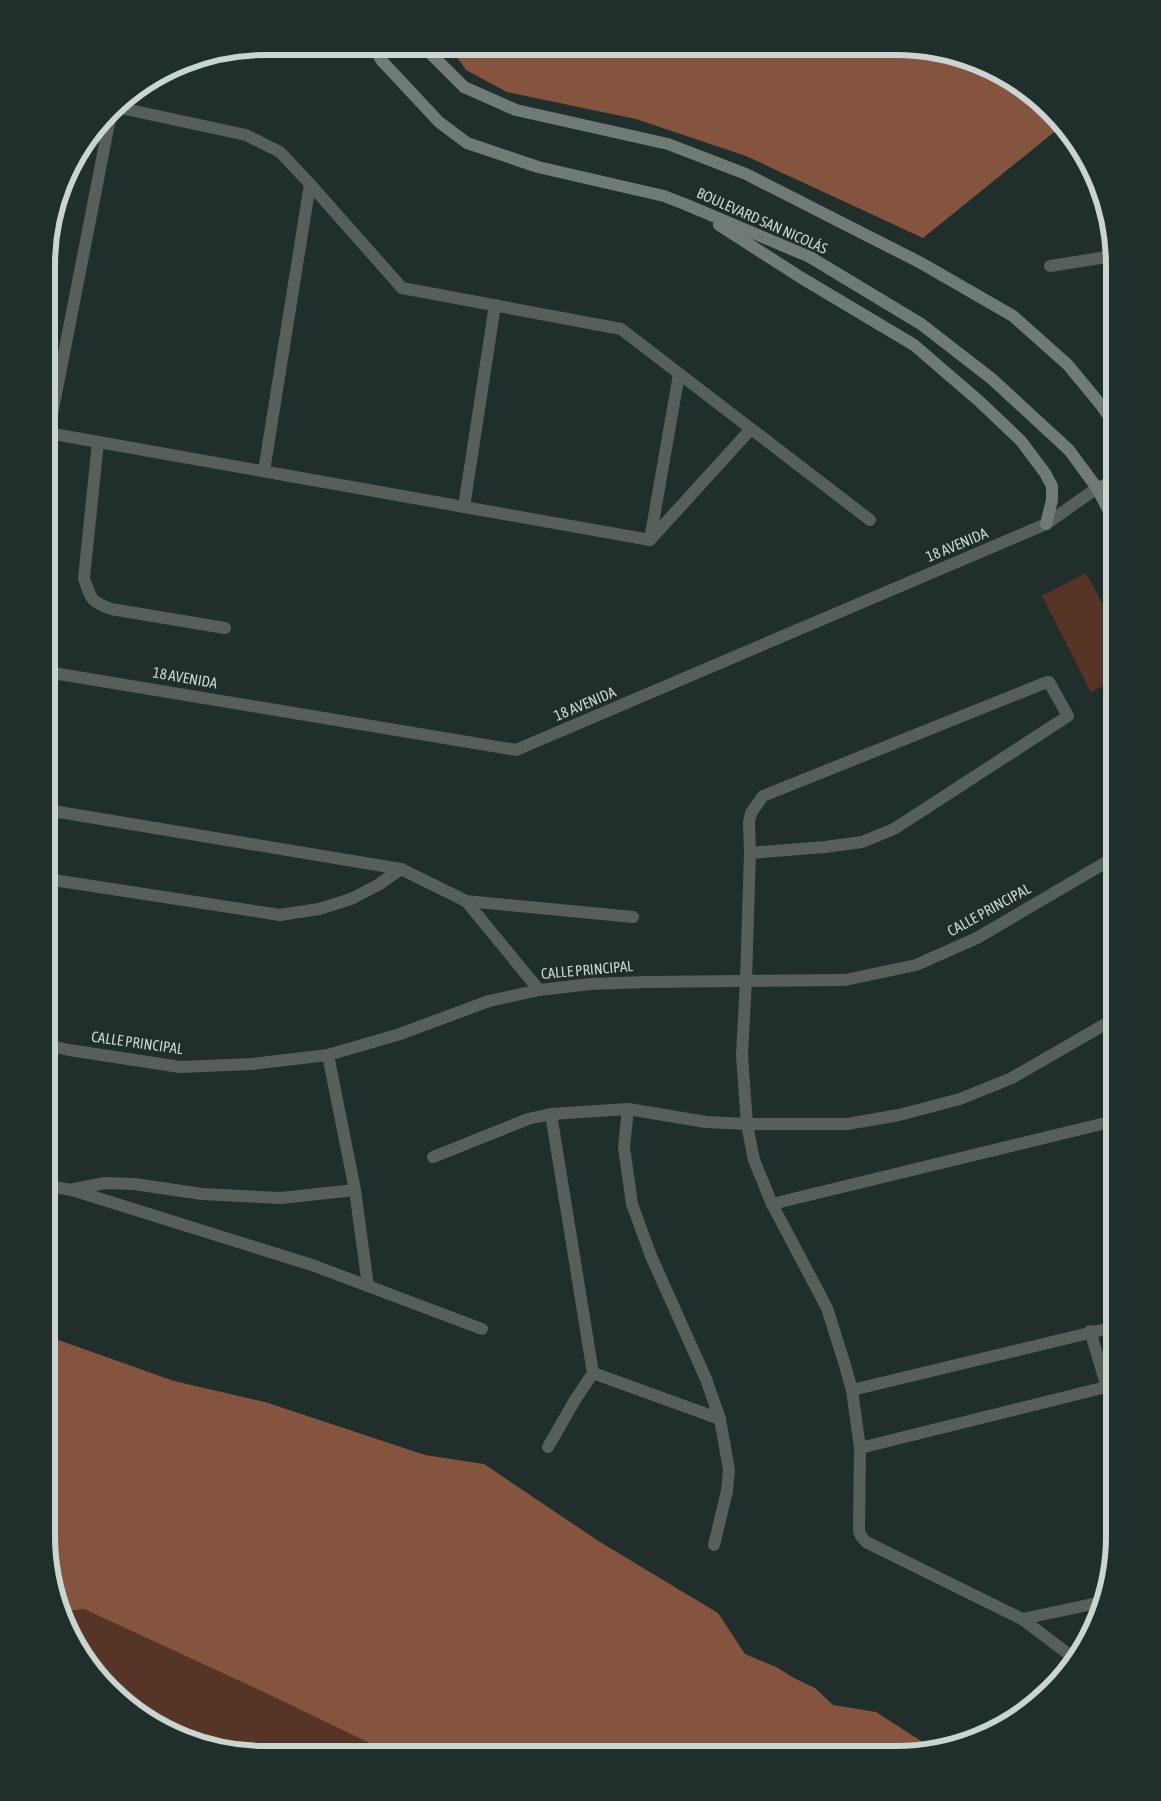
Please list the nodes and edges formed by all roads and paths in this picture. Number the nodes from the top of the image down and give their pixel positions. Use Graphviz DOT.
graph roads {
  1 [pos="379,55"];
  2 [pos="432,55"];
  3 [pos="125,109"];
  4 [pos="109,125"];
  5 [pos="310,184"];
  6 [pos="687,205"];
  7 [pos="1106,257"];
  8 [pos="1050,266"];
  9 [pos="496,305"];
  10 [pos="679,374"];
  11 [pos="55,397"];
  12 [pos="1106,412"];
  13 [pos="751,429"];
  14 [pos="55,434"];
  15 [pos="98,442"];
  16 [pos="264,471"];
  17 [pos="1106,484"];
  18 [pos="1097,488"];
  19 [pos="1106,506"];
  20 [pos="464,507"];
  21 [pos="870,520"];
  22 [pos="1046,524"];
  23 [pos="650,540"];
  24 [pos="225,628"];
  25 [pos="55,673"];
  26 [pos="55,811"];
  27 [pos="750,853"];
  28 [pos="1106,863"];
  29 [pos="401,869"];
  30 [pos="55,880"];
  31 [pos="466,901"];
  32 [pos="633,918"];
  33 [pos="746,980"];
  34 [pos="539,990"];
  35 [pos="1106,1024"];
  36 [pos="55,1047"];
  37 [pos="328,1055"];
  38 [pos="628,1109"];
  39 [pos="551,1114"];
  40 [pos="1106,1123"];
  41 [pos="747,1124"];
  42 [pos="433,1157"];
  43 [pos="55,1187"];
  44 [pos="72,1190"];
  45 [pos="355,1190"];
  46 [pos="772,1204"];
  47 [pos="368,1286"];
  48 [pos="482,1329"];
  49 [pos="1106,1329"];
  50 [pos="1090,1332"];
  51 [pos="593,1373"];
  52 [pos="1106,1373"];
  53 [pos="1106,1387"];
  54 [pos="852,1390"];
  55 [pos="720,1419"];
  56 [pos="548,1447"];
  57 [pos="860,1448"];
  58 [pos="714,1545"];
  59 [pos="1095,1604"];
  60 [pos="1022,1619"];
  61 [pos="1070,1655"];
  1 -- 6 [label="main road, BOULEVARD SAN NICOLÁS"];
  2 -- 12 [label="main road, BOULEVARD SAN NICOLÁS"];
  3 -- 5 [label="street"];
  4 -- 11 [label="street"];
  5 -- 9 [label="street"];
  5 -- 16 [label="street"];
  6 -- 18 [label="main road, BOULEVARD SAN NICOLÁS"];
  6 -- 22 [label="main road"];
  7 -- 8 [label="street"];
  9 -- 10 [label="street"];
  9 -- 20 [label="street"];
  10 -- 13 [label="street"];
  10 -- 23 [label="street"];
  13 -- 21 [label="street"];
  13 -- 23 [label="street"];
  14 -- 15 [label="street"];
  15 -- 16 [label="street"];
  15 -- 24 [label="street"];
  16 -- 20 [label="street"];
  17 -- 18 [label="main road"];
  18 -- 19 [label="main road, BOULEVARD SAN NICOLÁS"];
  18 -- 22 [label="street, 18 AVENIDA"];
  20 -- 23 [label="street"];
  22 -- 25 [label="street, 18 AVENIDA"];
  26 -- 29 [label="street"];
  27 -- 27 [label="street"];
  27 -- 33 [label="street"];
  28 -- 33 [label="street, CALLE PRINCIPAL"];
  29 -- 30 [label="street"];
  29 -- 31 [label="street"];
  31 -- 32 [label="street"];
  31 -- 34 [label="street"];
  33 -- 34 [label="street, CALLE PRINCIPAL"];
  33 -- 41 [label="street"];
  34 -- 37 [label="street, CALLE PRINCIPAL"];
  35 -- 41 [label="street"];
  36 -- 37 [label="street, CALLE PRINCIPAL"];
  37 -- 45 [label="street"];
  38 -- 39 [label="street"];
  38 -- 41 [label="street"];
  38 -- 55 [label="street"];
  39 -- 42 [label="street"];
  39 -- 51 [label="street"];
  40 -- 46 [label="street"];
  41 -- 46 [label="street"];
  43 -- 44 [label="street"];
  44 -- 45 [label="street"];
  44 -- 47 [label="street"];
  45 -- 47 [label="street"];
  46 -- 54 [label="street"];
  47 -- 48 [label="street"];
  49 -- 50 [label="street"];
  50 -- 52 [label="street"];
  50 -- 54 [label="street"];
  51 -- 55 [label="street"];
  51 -- 56 [label="street"];
  53 -- 57 [label="street"];
  54 -- 57 [label="street"];
  55 -- 58 [label="street"];
  57 -- 60 [label="street"];
  59 -- 60 [label="street"];
  60 -- 61 [label="street"];
}
